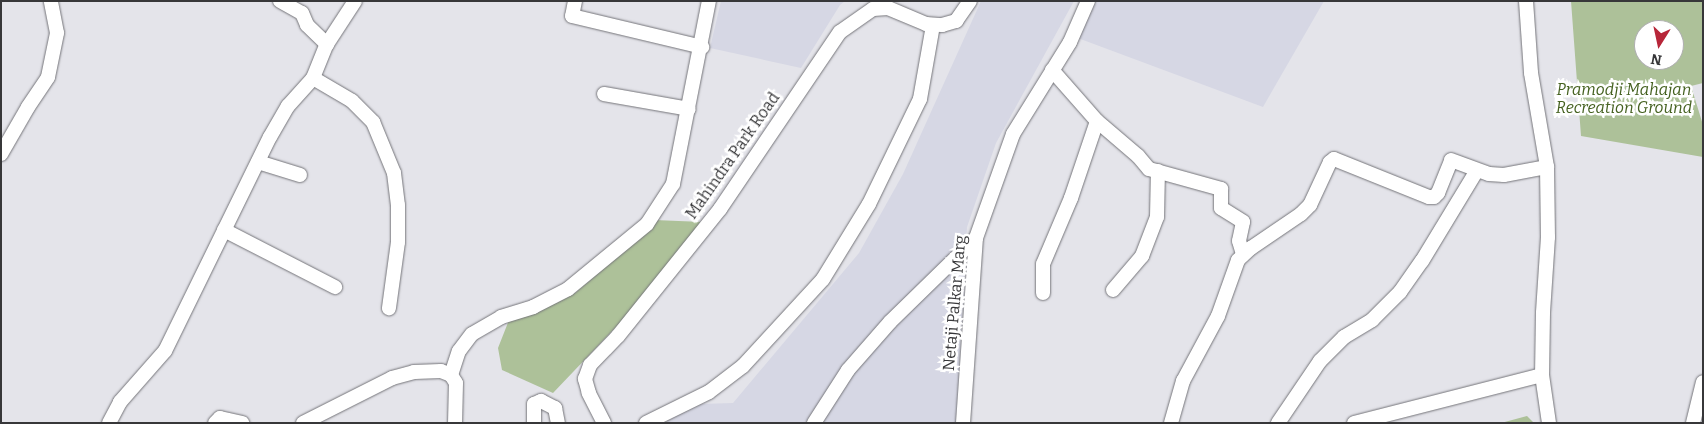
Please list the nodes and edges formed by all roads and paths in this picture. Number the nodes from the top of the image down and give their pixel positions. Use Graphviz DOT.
graph roads {
  1 [pos="51,1"];
  2 [pos="280,1"];
  3 [pos="355,1"];
  4 [pos="575,1"];
  5 [pos="708,1"];
  6 [pos="970,1"];
  7 [pos="1088,1"];
  8 [pos="1526,1"];
  9 [pos="933,25"];
  10 [pos="328,44"];
  11 [pos="702,47"];
  12 [pos="1052,70"];
  13 [pos="314,78"];
  14 [pos="604,94"];
  15 [pos="689,109"];
  16 [pos="1097,121"];
  17 [pos="4,146"];
  18 [pos="258,162"];
  19 [pos="1547,167"];
  20 [pos="1158,171"];
  21 [pos="1476,172"];
  22 [pos="300,175"];
  23 [pos="224,230"];
  24 [pos="976,238"];
  25 [pos="1243,254"];
  26 [pos="336,287"];
  27 [pos="1113,290"];
  28 [pos="1043,292"];
  29 [pos="389,308"];
  30 [pos="451,375"];
  31 [pos="1542,375"];
  32 [pos="1703,382"];
  33 [pos="109,423"];
  34 [pos="215,423"];
  35 [pos="242,423"];
  36 [pos="303,423"];
  37 [pos="455,423"];
  38 [pos="534,423"];
  39 [pos="558,423"];
  40 [pos="604,423"];
  41 [pos="646,423"];
  42 [pos="814,423"];
  43 [pos="963,423"];
  44 [pos="1171,423"];
  45 [pos="1278,423"];
  46 [pos="1354,423"];
  47 [pos="1549,423"];
  48 [pos="1693,423"];
  1 -- 17 [label="street"];
  2 -- 10 [label="street"];
  3 -- 10 [label="street"];
  4 -- 11 [label="street"];
  5 -- 11 [label="street"];
  6 -- 9 [label="street"];
  7 -- 12 [label="street, Netaji Palkar Marg"];
  8 -- 19 [label="street"];
  9 -- 40 [label="street, Mahindra Park Road"];
  9 -- 41 [label="street"];
  10 -- 13 [label="street"];
  11 -- 15 [label="street"];
  12 -- 16 [label="street"];
  12 -- 24 [label="street, Netaji Palkar Marg"];
  13 -- 18 [label="street"];
  13 -- 29 [label="street"];
  14 -- 15 [label="street"];
  15 -- 30 [label="street"];
  16 -- 20 [label="street"];
  16 -- 28 [label="street"];
  18 -- 22 [label="street"];
  18 -- 23 [label="street"];
  19 -- 21 [label="street"];
  19 -- 31 [label="street"];
  20 -- 25 [label="street"];
  20 -- 27 [label="street"];
  21 -- 25 [label="street"];
  21 -- 45 [label="street"];
  23 -- 26 [label="street"];
  23 -- 33 [label="street"];
  24 -- 42 [label="street"];
  24 -- 43 [label="street, Netaji Palkar Marg"];
  25 -- 44 [label="street"];
  30 -- 36 [label="street"];
  30 -- 37 [label="street"];
  31 -- 46 [label="street"];
  31 -- 47 [label="street"];
  32 -- 48 [label="street"];
  34 -- 35 [label="street"];
  38 -- 39 [label="street"];
}
